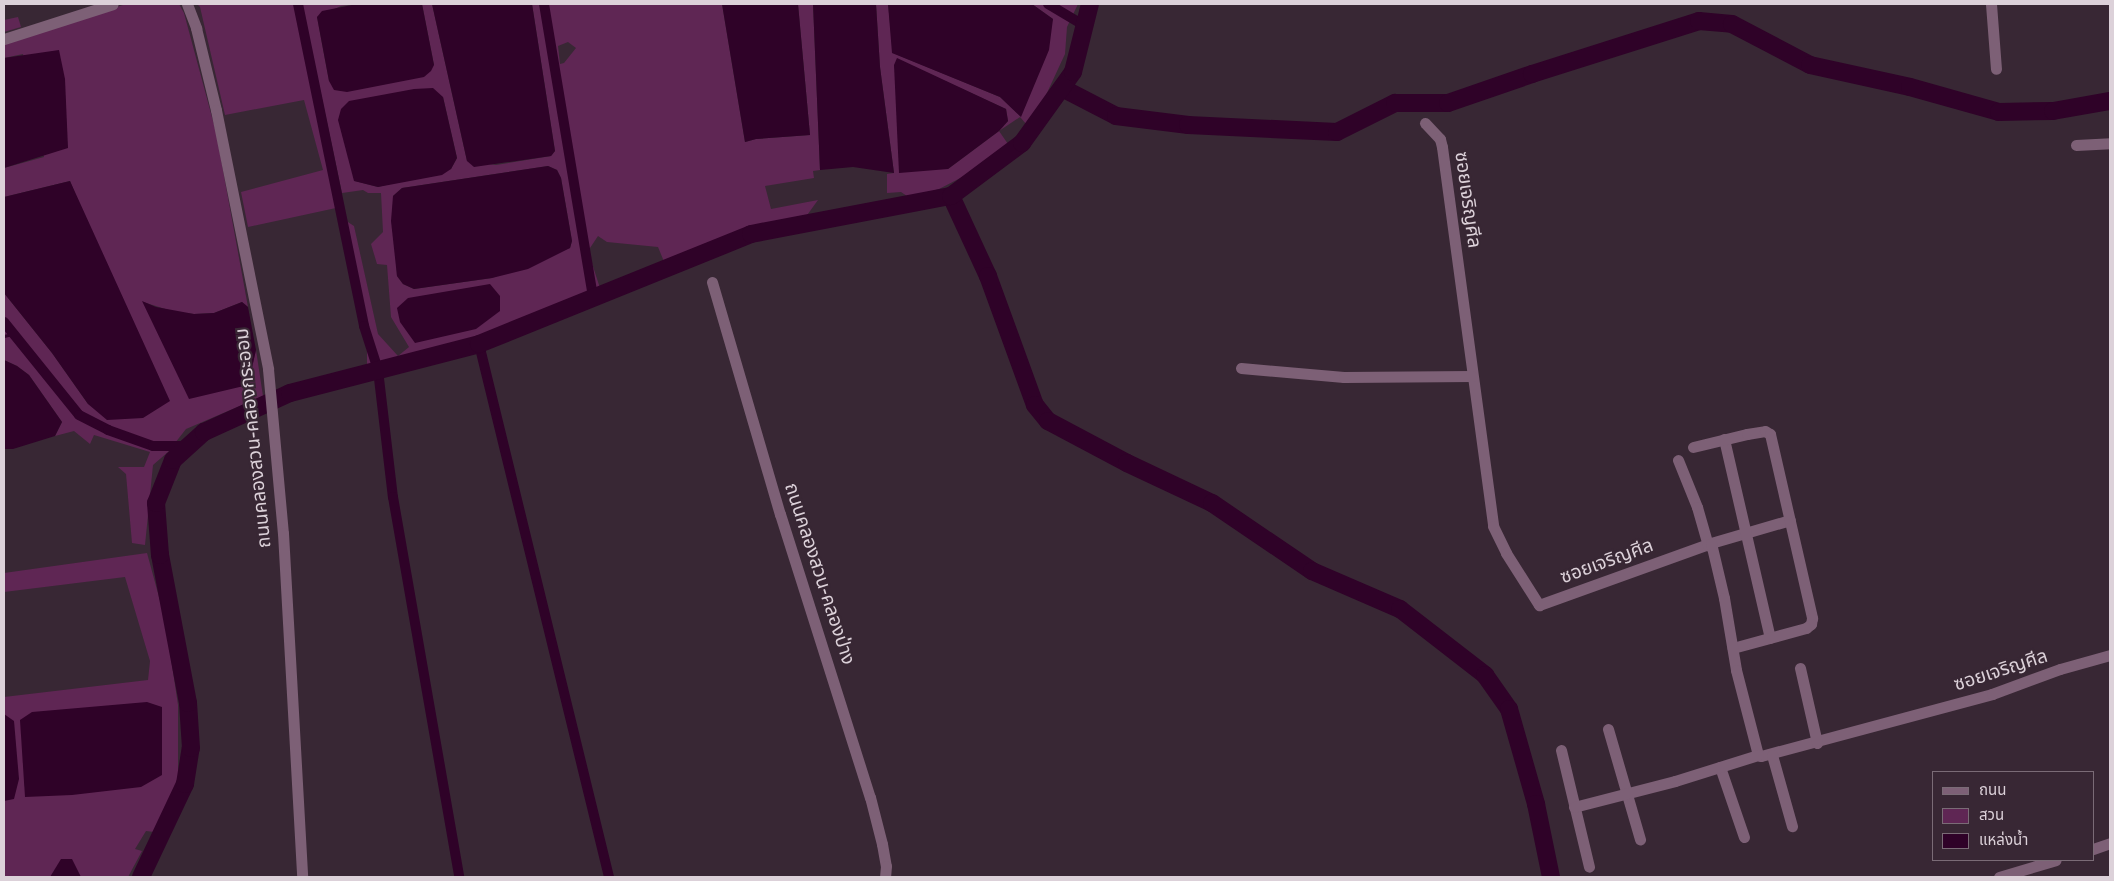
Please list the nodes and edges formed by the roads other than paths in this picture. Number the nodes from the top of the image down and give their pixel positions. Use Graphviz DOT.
graph roads {
  1 [pos="113,4"];
  2 [pos="187,4"];
  3 [pos="1992,4"];
  4 [pos="4,39"];
  5 [pos="1996,69"];
  6 [pos="1426,123"];
  7 [pos="2110,143"];
  8 [pos="2076,145"];
  9 [pos="712,282"];
  10 [pos="1241,368"];
  11 [pos="1472,376"];
  12 [pos="1724,439"];
  13 [pos="1693,447"];
  14 [pos="1678,460"];
  15 [pos="1790,520"];
  16 [pos="1745,532"];
  17 [pos="1709,544"];
  18 [pos="1770,638"];
  19 [pos="1733,648"];
  20 [pos="2110,655"];
  21 [pos="1800,668"];
  22 [pos="1608,729"];
  23 [pos="1817,742"];
  24 [pos="1561,750"];
  25 [pos="1758,755"];
  26 [pos="1772,755"];
  27 [pos="1720,767"];
  28 [pos="1625,794"];
  29 [pos="1574,807"];
  30 [pos="1792,826"];
  31 [pos="1744,837"];
  32 [pos="1640,839"];
  33 [pos="2110,843"];
  34 [pos="2094,849"];
  35 [pos="2053,861"];
  36 [pos="1589,867"];
  37 [pos="302,877"];
  38 [pos="885,877"];
  39 [pos="1999,877"];
  1 -- 4 [label="street"];
  2 -- 37 [label="street, ถนนคลองสวน-คลองกระออม"];
  3 -- 5 [label="street"];
  6 -- 11 [label="street, ซอยเจริญศีล"];
  7 -- 8 [label="street"];
  9 -- 38 [label="street, ถนนคลองสวน-คลองป่าง"];
  10 -- 11 [label="street"];
  11 -- 17 [label="street, ซอยเจริญศีล"];
  12 -- 13 [label="street"];
  12 -- 15 [label="street"];
  12 -- 16 [label="street"];
  14 -- 17 [label="street"];
  15 -- 16 [label="street"];
  15 -- 18 [label="street"];
  16 -- 17 [label="street"];
  16 -- 18 [label="street"];
  17 -- 19 [label="street"];
  18 -- 19 [label="street"];
  19 -- 25 [label="street"];
  20 -- 23 [label="street, ซอยเจริญศีล"];
  21 -- 23 [label="street"];
  22 -- 28 [label="street"];
  23 -- 26 [label="street, ซอยเจริญศีล"];
  24 -- 29 [label="street"];
  25 -- 26 [label="street, ซอยเจริญศีล"];
  25 -- 27 [label="street, ซอยเจริญศีล"];
  26 -- 30 [label="street"];
  27 -- 28 [label="street, ซอยเจริญศีล"];
  27 -- 31 [label="street"];
  28 -- 29 [label="street, ซอยเจริญศีล"];
  28 -- 32 [label="street"];
  29 -- 36 [label="street"];
  33 -- 34 [label="street"];
  35 -- 39 [label="street"];
}
